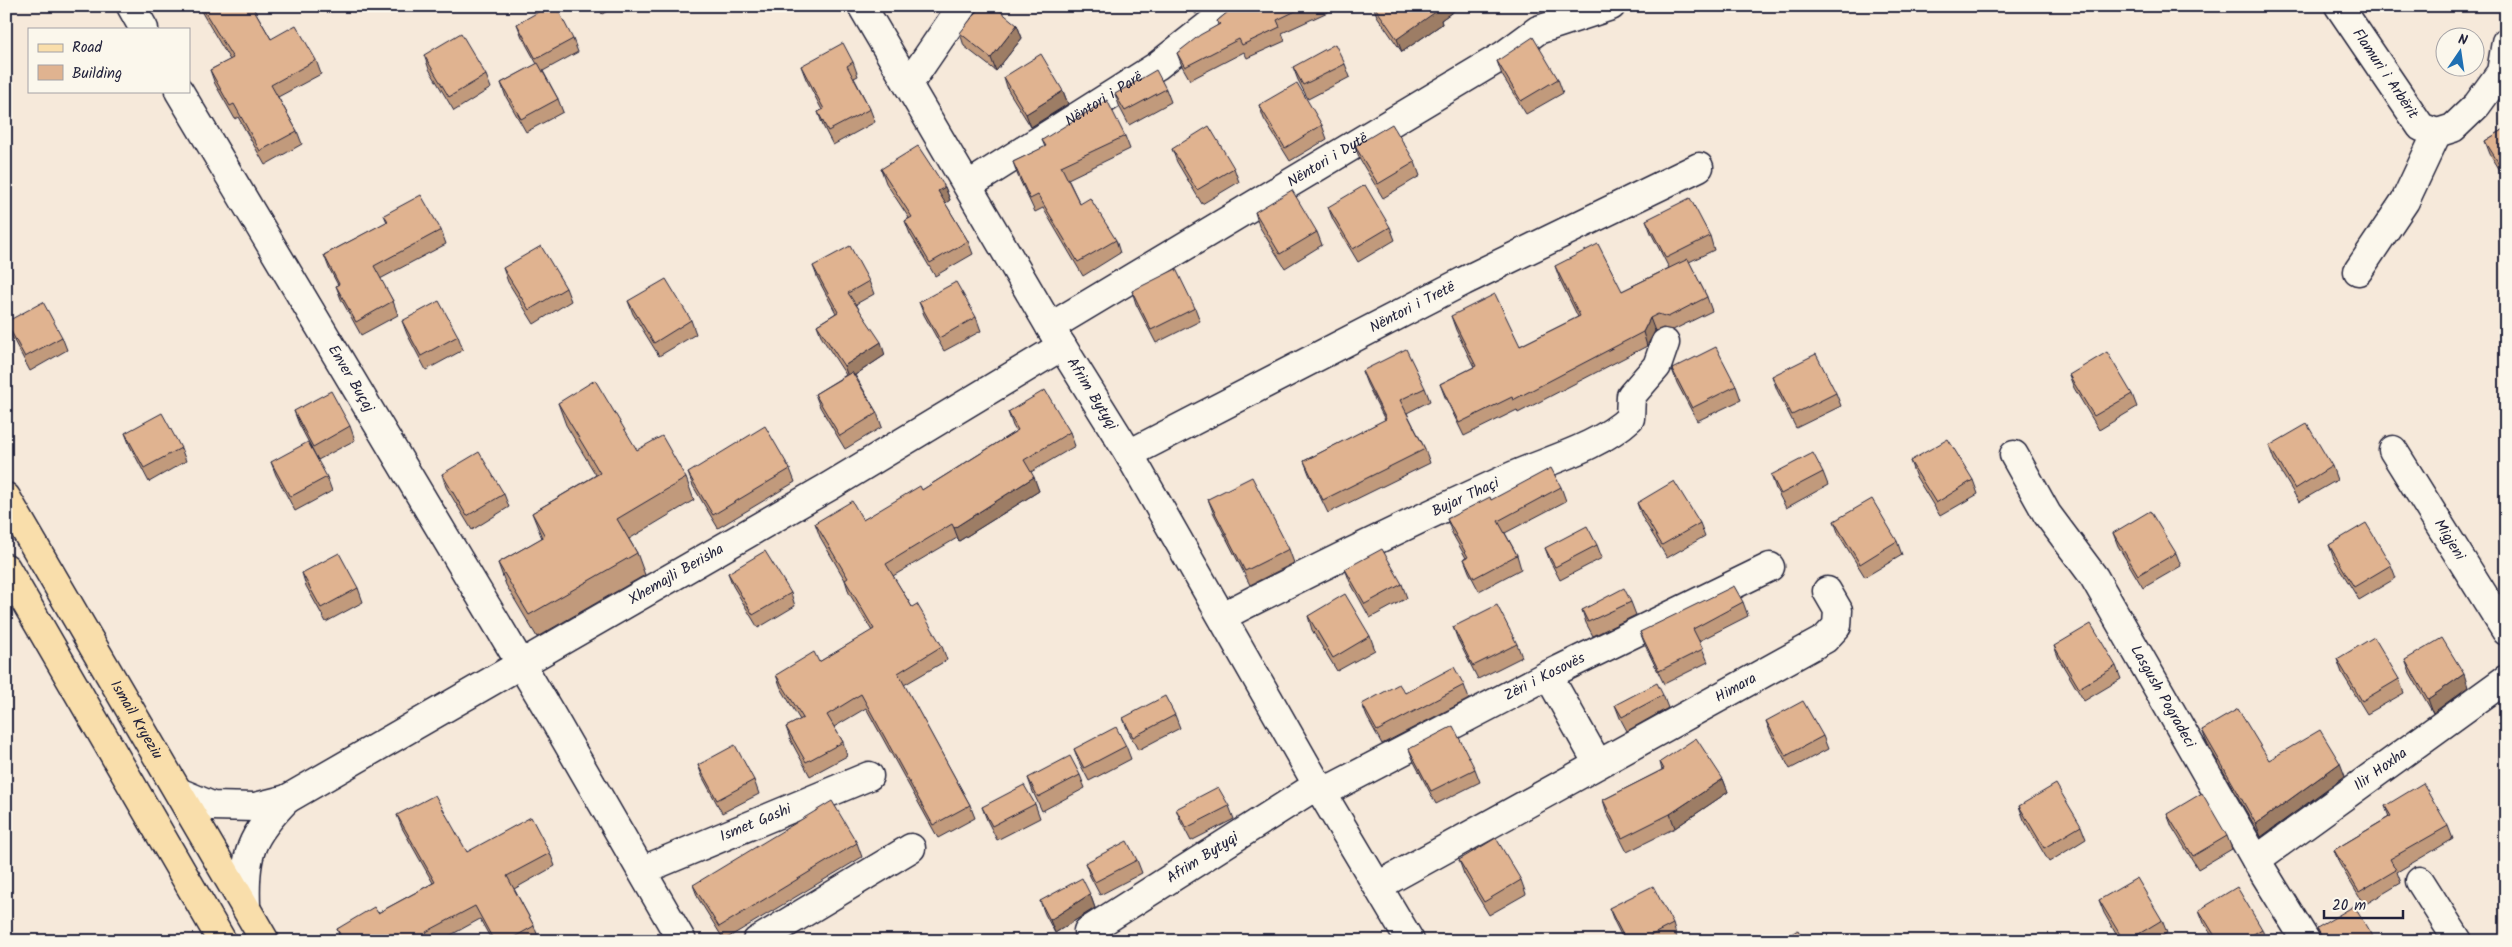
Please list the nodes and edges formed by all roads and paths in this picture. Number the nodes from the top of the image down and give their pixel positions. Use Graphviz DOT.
graph roads {
  1 [pos="862,6"];
  2 [pos="962,6"];
  3 [pos="1233,6"];
  4 [pos="1611,6"];
  5 [pos="2339,6"];
  6 [pos="2506,42"];
  7 [pos="2503,76"];
  8 [pos="908,85"];
  9 [pos="180,92"];
  10 [pos="2437,133"];
  11 [pos="1698,166"];
  12 [pos="969,185"];
  13 [pos="2358,271"];
  14 [pos="1056,337"];
  15 [pos="1665,343"];
  16 [pos="2393,450"];
  17 [pos="1129,454"];
  18 [pos="2014,456"];
  19 [pos="6,497"];
  20 [pos="1770,567"];
  21 [pos="6,568"];
  22 [pos="1827,591"];
  23 [pos="1223,616"];
  24 [pos="2506,631"];
  25 [pos="521,666"];
  26 [pos="1548,675"];
  27 [pos="2506,679"];
  28 [pos="1598,764"];
  29 [pos="869,776"];
  30 [pos="1321,789"];
  31 [pos="181,793"];
  32 [pos="288,798"];
  33 [pos="911,848"];
  34 [pos="2256,860"];
  35 [pos="643,870"];
  36 [pos="2420,881"];
  37 [pos="1378,886"];
  38 [pos="246,906"];
  39 [pos="1088,931"];
  40 [pos="222,941"];
  41 [pos="265,941"];
  42 [pos="682,941"];
  43 [pos="757,941"];
  44 [pos="1410,941"];
  45 [pos="2306,941"];
  46 [pos="2458,941"];
  1 -- 8 [label="street, Afrim Bytyqi"];
  2 -- 8 [label="street"];
  3 -- 12 [label="street, Nëntori i Parë"];
  4 -- 14 [label="street, Nëntori i Dytë"];
  5 -- 10 [label="street, Flamuri i Arbërit"];
  6 -- 7 [label="street"];
  7 -- 10 [label="street"];
  8 -- 12 [label="street, Afrim Bytyqi"];
  9 -- 25 [label="street, Enver Buçaj"];
  10 -- 13 [label="street"];
  11 -- 17 [label="street, Nëntori i Tretë"];
  12 -- 14 [label="street, Afrim Bytyqi"];
  14 -- 17 [label="street, Afrim Bytyqi"];
  14 -- 25 [label="street, Xhemajli Berisha"];
  15 -- 23 [label="street, Bujar Thaçi"];
  16 -- 24 [label="street, Migjeni"];
  17 -- 23 [label="street, Afrim Bytyqi"];
  18 -- 34 [label="street, Lasgush Pogradeci"];
  19 -- 31 [label="main road, Ismail Kryeziu"];
  20 -- 26 [label="street, Zëri i Kosovës"];
  21 -- 40 [label="main road"];
  22 -- 28 [label="street, Himara"];
  23 -- 30 [label="street, Afrim Bytyqi"];
  25 -- 32 [label="street, Xhemajli Berisha"];
  25 -- 35 [label="street"];
  26 -- 28 [label="street"];
  26 -- 30 [label="street, Zëri i Kosovës"];
  27 -- 34 [label="street, Ilir Hoxha"];
  28 -- 37 [label="street, Himara"];
  29 -- 35 [label="street, Ismet Gashi"];
  30 -- 37 [label="street, Afrim Bytyqi"];
  30 -- 39 [label="street, Afrim Bytyqi"];
  31 -- 32 [label="street, Xhemajli Berisha"];
  31 -- 38 [label="main road, Ismail Kryeziu"];
  32 -- 38 [label="street, Xhemajli Berisha"];
  33 -- 43 [label="street"];
  34 -- 45 [label="street, Lasgush Pogradeci"];
  35 -- 42 [label="street"];
  36 -- 46 [label="street"];
  37 -- 44 [label="street, Afrim Bytyqi"];
  38 -- 41 [label="main road, Ismail Kryeziu"];
}
